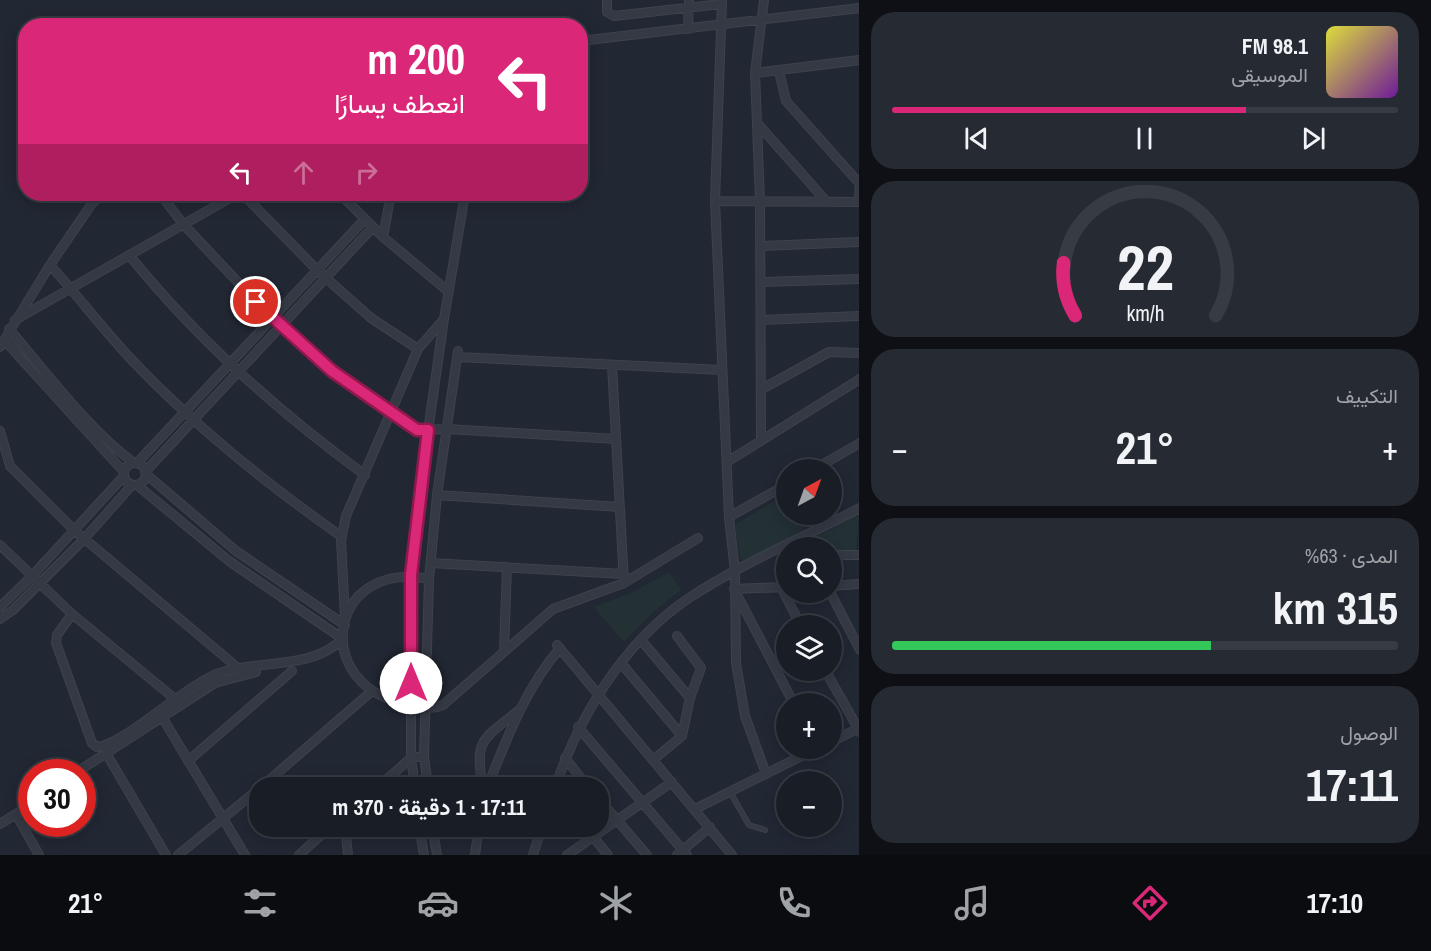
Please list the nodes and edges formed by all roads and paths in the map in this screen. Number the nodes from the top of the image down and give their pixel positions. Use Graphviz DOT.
graph roads {
  1 [pos="607,0"];
  2 [pos="764,0"];
  3 [pos="722,2"];
  4 [pos="689,4"];
  5 [pos="859,8"];
  6 [pos="760,19"];
  7 [pos="720,24"];
  8 [pos="688,29"];
  9 [pos="588,40"];
  10 [pos="859,60"];
  11 [pos="778,71"];
  12 [pos="755,73"];
  13 [pos="757,123"];
  14 [pos="859,182"];
  15 [pos="95,201"];
  16 [pos="165,201"];
  17 [pos="225,201"];
  18 [pos="250,201"];
  19 [pos="346,201"];
  20 [pos="390,201"];
  21 [pos="464,201"];
  22 [pos="715,201"];
  23 [pos="760,201"];
  24 [pos="826,201"];
  25 [pos="859,202"];
  26 [pos="364,220"];
  27 [pos="184,225"];
  28 [pos="373,228"];
  29 [pos="383,237"];
  30 [pos="859,242"];
  31 [pos="761,246"];
  32 [pos="129,255"];
  33 [pos="50,265"];
  34 [pos="317,270"];
  35 [pos="326,279"];
  36 [pos="859,279"];
  37 [pos="761,282"];
  38 [pos="71,289"];
  39 [pos="449,292"];
  40 [pos="859,316"];
  41 [pos="271,319"];
  42 [pos="444,319"];
  43 [pos="15,320"];
  44 [pos="762,320"];
  45 [pos="280,327"];
  46 [pos="9,329"];
  47 [pos="2,344"];
  48 [pos="418,349"];
  49 [pos="859,352"];
  50 [pos="229,364"];
  51 [pos="612,365"];
  52 [pos="722,370"];
  53 [pos="238,372"];
  54 [pos="859,380"];
  55 [pos="762,389"];
  56 [pos="184,412"];
  57 [pos="392,413"];
  58 [pos="193,420"];
  59 [pos="447,429"];
  60 [pos="428,430"];
  61 [pos="0,431"];
  62 [pos="616,439"];
  63 [pos="761,441"];
  64 [pos="859,444"];
  65 [pos="832,459"];
  66 [pos="727,462"];
  67 [pos="136,463"];
  68 [pos="10,466"];
  69 [pos="0,470"];
  70 [pos="146,473"];
  71 [pos="124,474"];
  72 [pos="365,475"];
  73 [pos="134,485"];
  74 [pos="776,491"];
  75 [pos="437,495"];
  76 [pos="620,507"];
  77 [pos="859,509"];
  78 [pos="729,517"];
  79 [pos="74,530"];
  80 [pos="342,537"];
  81 [pos="805,537"];
  82 [pos="698,538"];
  83 [pos="84,539"];
  84 [pos="0,545"];
  85 [pos="776,552"];
  86 [pos="842,555"];
  87 [pos="859,555"];
  88 [pos="431,563"];
  89 [pos="507,567"];
  90 [pos="735,572"];
  91 [pos="411,575"];
  92 [pos="32,576"];
  93 [pos="429,579"];
  94 [pos="624,579"];
  95 [pos="39,584"];
  96 [pos="859,584"];
  97 [pos="842,585"];
  98 [pos="776,587"];
  99 [pos="734,589"];
  100 [pos="836,603"];
  101 [pos="0,607"];
  102 [pos="72,614"];
  103 [pos="0,619"];
  104 [pos="345,624"];
  105 [pos="677,636"];
  106 [pos="343,639"];
  107 [pos="641,640"];
  108 [pos="859,648"];
  109 [pos="504,651"];
  110 [pos="621,663"];
  111 [pos="238,668"];
  112 [pos="292,670"];
  113 [pos="256,672"];
  114 [pos="831,681"];
  115 [pos="372,691"];
  116 [pos="788,693"];
  117 [pos="599,695"];
  118 [pos="690,698"];
  119 [pos="175,699"];
  120 [pos="411,705"];
  121 [pos="426,708"];
  122 [pos="519,709"];
  123 [pos="162,717"];
  124 [pos="578,727"];
  125 [pos="858,730"];
  126 [pos="682,736"];
  127 [pos="842,737"];
  128 [pos="106,753"];
  129 [pos="424,756"];
  130 [pos="411,758"];
  131 [pos="565,758"];
  132 [pos="797,759"];
  133 [pos="96,760"];
  134 [pos="188,760"];
  135 [pos="653,760"];
  136 [pos="766,774"];
  137 [pos="273,777"];
  138 [pos="389,777"];
  139 [pos="414,777"];
  140 [pos="427,777"];
  141 [pos="482,777"];
  142 [pos="490,777"];
  143 [pos="559,777"];
  144 [pos="580,777"];
  145 [pos="672,782"];
  146 [pos="730,792"];
  147 [pos="249,797"];
  148 [pos="642,802"];
  149 [pos="695,809"];
  150 [pos="609,811"];
  151 [pos="16,814"];
  152 [pos="223,819"];
  153 [pos="617,820"];
  154 [pos="0,824"];
  155 [pos="609,826"];
  156 [pos="710,827"];
  157 [pos="765,830"];
  158 [pos="319,837"];
  159 [pos="346,837"];
  160 [pos="421,837"];
  161 [pos="434,837"];
  162 [pos="477,837"];
  163 [pos="539,837"];
  164 [pos="593,837"];
  165 [pos="683,853"];
  166 [pos="39,855"];
  167 [pos="166,855"];
  168 [pos="178,855"];
  169 [pos="245,855"];
  170 [pos="299,855"];
  171 [pos="348,855"];
  172 [pos="424,855"];
  173 [pos="437,855"];
  174 [pos="475,855"];
  175 [pos="533,855"];
  176 [pos="567,855"];
  177 [pos="608,855"];
  178 [pos="646,855"];
  179 [pos="732,855"];
  1 -- 4 [label="street"];
  2 -- 6 [label="street"];
  3 -- 4 [label="street"];
  3 -- 7 [label="street"];
  4 -- 8 [label="street"];
  5 -- 6 [label="street"];
  6 -- 7 [label="street"];
  6 -- 12 [label="street"];
  7 -- 8 [label="street"];
  7 -- 22 [label="street"];
  8 -- 9 [label="street"];
  10 -- 11 [label="street"];
  11 -- 12 [label="street"];
  11 -- 14 [label="street"];
  12 -- 13 [label="street"];
  13 -- 23 [label="street"];
  13 -- 24 [label="street"];
  14 -- 25 [label="street"];
  15 -- 33 [label="street"];
  16 -- 27 [label="street"];
  17 -- 27 [label="street"];
  18 -- 34 [label="street"];
  19 -- 26 [label="street"];
  20 -- 29 [label="street"];
  21 -- 39 [label="street"];
  22 -- 23 [label="street"];
  22 -- 52 [label="street"];
  23 -- 24 [label="street"];
  23 -- 31 [label="street"];
  24 -- 25 [label="street"];
  26 -- 28 [label="street"];
  26 -- 34 [label="street"];
  27 -- 32 [label="street"];
  27 -- 41 [label="street"];
  28 -- 29 [label="street"];
  28 -- 35 [label="street"];
  29 -- 39 [label="street"];
  30 -- 31 [label="street"];
  31 -- 37 [label="street"];
  32 -- 38 [label="street"];
  32 -- 50 [label="street"];
  33 -- 38 [label="street"];
  33 -- 43 [label="street"];
  34 -- 35 [label="street"];
  34 -- 41 [label="street"];
  35 -- 45 [label="street"];
  35 -- 48 [label="street"];
  36 -- 37 [label="street"];
  37 -- 44 [label="street"];
  38 -- 43 [label="street"];
  38 -- 56 [label="street"];
  39 -- 42 [label="street"];
  40 -- 44 [label="street"];
  41 -- 45 [label="street"];
  41 -- 50 [label="street"];
  42 -- 48 [label="street"];
  42 -- 60 [label="street"];
  43 -- 46 [label="street"];
  44 -- 55 [label="street"];
  45 -- 53 [label="street"];
  45 -- 57 [label="street"];
  46 -- 47 [label="street"];
  46 -- 67 [label="street"];
  47 -- 71 [label="street"];
  48 -- 57 [label="street"];
  49 -- 55 [label="street"];
  50 -- 53 [label="street"];
  50 -- 56 [label="street"];
  51 -- 52 [label="street"];
  51 -- 59 [label="street"];
  51 -- 62 [label="street"];
  52 -- 66 [label="street"];
  53 -- 58 [label="street"];
  53 -- 72 [label="street"];
  54 -- 63 [label="street"];
  55 -- 63 [label="street"];
  56 -- 58 [label="street"];
  56 -- 67 [label="street"];
  57 -- 60 [label="street"];
  57 -- 72 [label="street"];
  58 -- 70 [label="street"];
  58 -- 80 [label="street"];
  59 -- 60 [label="street"];
  59 -- 62 [label="street"];
  59 -- 75 [label="street"];
  60 -- 91 [label="street"];
  61 -- 68 [label="street"];
  62 -- 76 [label="street"];
  63 -- 66 [label="street"];
  64 -- 65 [label="street"];
  66 -- 78 [label="street"];
  67 -- 70 [label="street"];
  67 -- 71 [label="street"];
  68 -- 69 [label="street"];
  68 -- 79 [label="street"];
  70 -- 73 [label="street"];
  70 -- 104 [label="street"];
  71 -- 73 [label="street"];
  71 -- 79 [label="street"];
  72 -- 80 [label="street"];
  73 -- 83 [label="street"];
  73 -- 106 [label="street"];
  74 -- 78 [label="street"];
  75 -- 76 [label="street"];
  75 -- 88 [label="street"];
  76 -- 94 [label="street"];
  77 -- 81 [label="street"];
  78 -- 90 [label="street"];
  79 -- 83 [label="street"];
  79 -- 92 [label="street"];
  80 -- 104 [label="street"];
  82 -- 94 [label="street"];
  83 -- 95 [label="street"];
  83 -- 111 [label="street"];
  84 -- 92 [label="street"];
  85 -- 90 [label="street"];
  86 -- 87 [label="street"];
  88 -- 89 [label="street"];
  88 -- 93 [label="street"];
  89 -- 94 [label="street"];
  89 -- 109 [label="street"];
  90 -- 99 [label="street"];
  90 -- 107 [label="street"];
  91 -- 93 [label="street"];
  91 -- 104 [label="street"];
  91 -- 120 [label="street"];
  92 -- 95 [label="street"];
  92 -- 101 [label="street"];
  93 -- 121 [label="street"];
  94 -- 109 [label="street"];
  95 -- 102 [label="street"];
  95 -- 103 [label="street"];
  96 -- 97 [label="street"];
  98 -- 99 [label="street"];
  99 -- 116 [label="street"];
  99 -- 136 [label="street"];
  100 -- 108 [label="street"];
  102 -- 119 [label="street"];
  102 -- 119 [label="street"];
  104 -- 106 [label="street"];
  105 -- 118 [label="street"];
  106 -- 111 [label="street"];
  106 -- 115 [label="street"];
  107 -- 110 [label="street"];
  107 -- 118 [label="street"];
  109 -- 121 [label="street"];
  110 -- 117 [label="street"];
  110 -- 126 [label="street"];
  111 -- 119 [label="street"];
  112 -- 134 [label="street"];
  113 -- 123 [label="street"];
  114 -- 125 [label="street"];
  115 -- 120 [label="street"];
  115 -- 137 [label="street"];
  117 -- 122 [label="street"];
  117 -- 124 [label="street"];
  117 -- 135 [label="street"];
  118 -- 126 [label="street"];
  120 -- 121 [label="street"];
  120 -- 130 [label="street"];
  121 -- 129 [label="street"];
  122 -- 141 [label="street"];
  122 -- 142 [label="street"];
  123 -- 128 [label="street"];
  123 -- 134 [label="street"];
  124 -- 131 [label="street"];
  124 -- 148 [label="street"];
  125 -- 127 [label="street"];
  126 -- 135 [label="street"];
  128 -- 133 [label="street"];
  128 -- 167 [label="street"];
  129 -- 130 [label="street"];
  129 -- 140 [label="street"];
  130 -- 138 [label="street"];
  130 -- 139 [label="street"];
  131 -- 143 [label="street"];
  131 -- 144 [label="street"];
  132 -- 136 [label="street"];
  134 -- 152 [label="street"];
  135 -- 145 [label="street"];
  136 -- 146 [label="street"];
  145 -- 148 [label="street"];
  145 -- 149 [label="street"];
  146 -- 149 [label="street"];
  146 -- 157 [label="lane"];
  147 -- 152 [label="street"];
  148 -- 153 [label="street"];
  148 -- 165 [label="street"];
  149 -- 156 [label="street"];
  150 -- 153 [label="street"];
  151 -- 154 [label="street"];
  151 -- 166 [label="street"];
  152 -- 168 [label="street"];
  152 -- 169 [label="street"];
  153 -- 155 [label="street"];
  153 -- 178 [label="street"];
  156 -- 165 [label="street"];
  156 -- 179 [label="street"];
  158 -- 170 [label="street"];
  159 -- 171 [label="street"];
  160 -- 172 [label="street"];
  161 -- 173 [label="street"];
  162 -- 174 [label="street"];
  163 -- 175 [label="street"];
  164 -- 176 [label="street"];
  164 -- 177 [label="street"];
}
